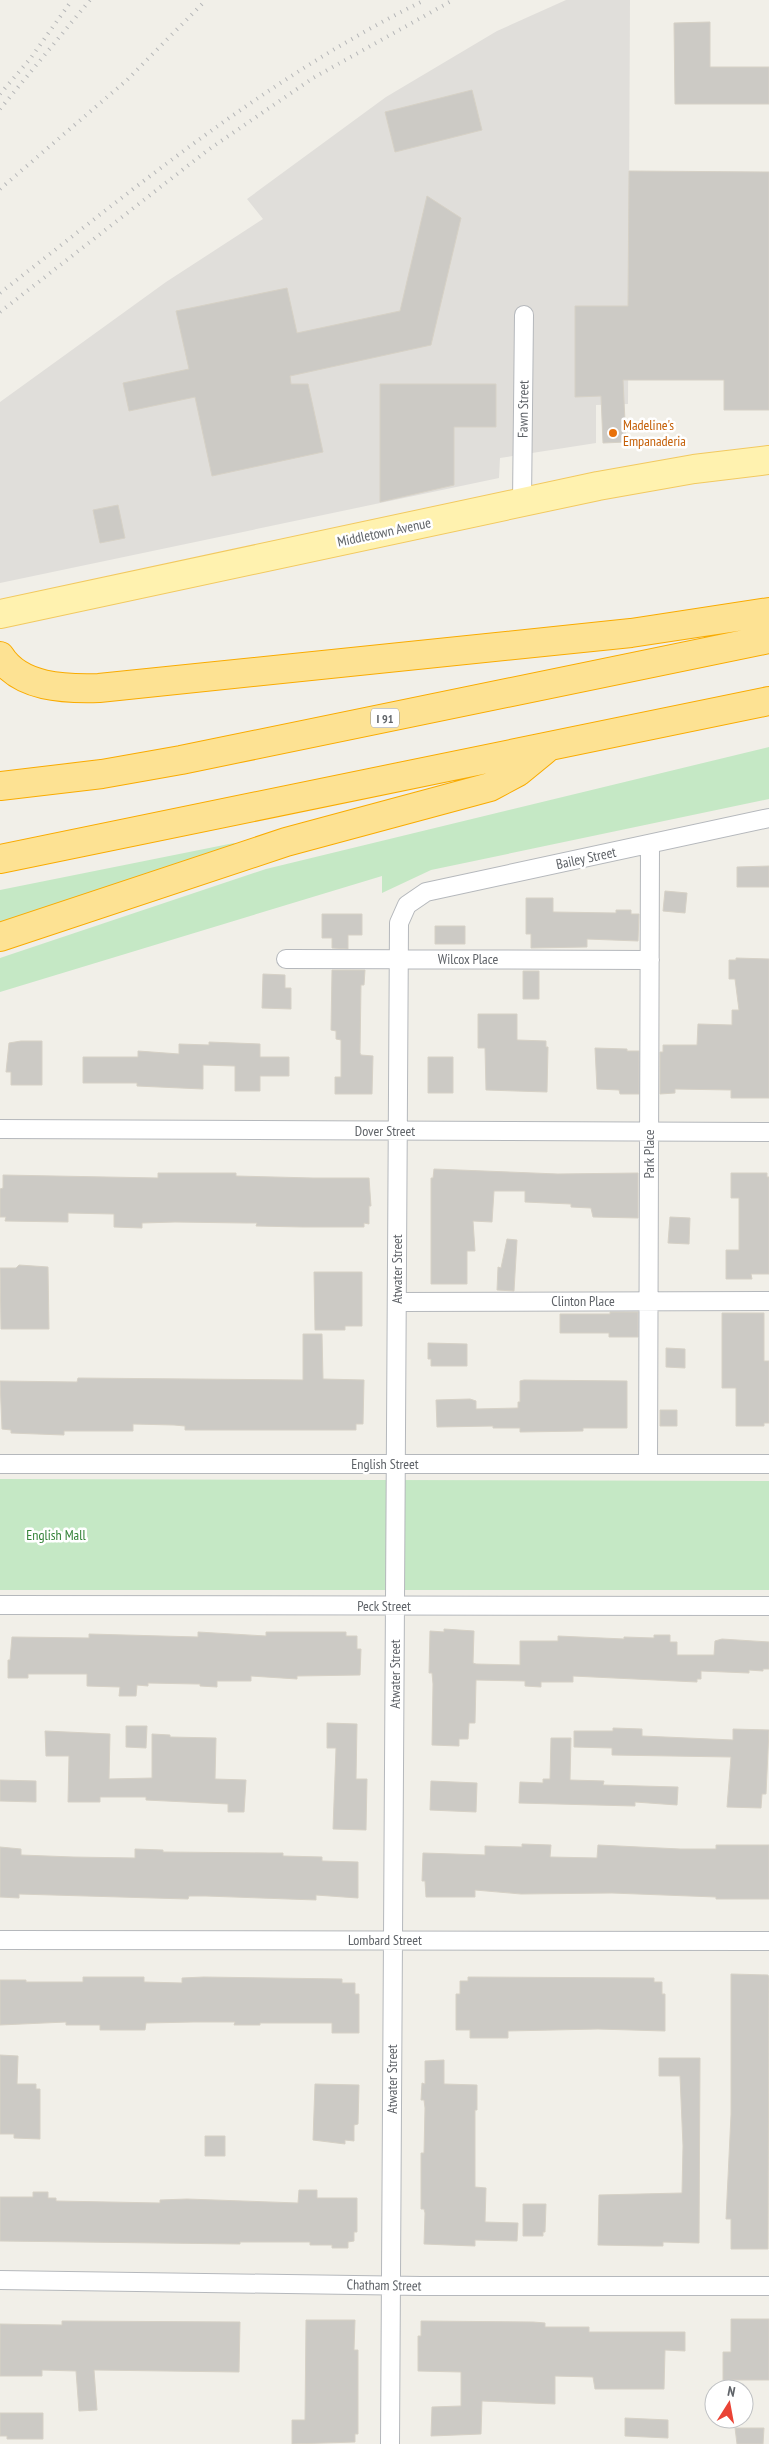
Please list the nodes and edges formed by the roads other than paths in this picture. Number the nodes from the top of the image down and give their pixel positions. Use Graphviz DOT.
graph roads {
  1 [pos="524,315"];
  2 [pos="769,460"];
  3 [pos="522,502"];
  4 [pos="769,612"];
  5 [pos="0,614"];
  6 [pos="769,639"];
  7 [pos="0,656"];
  8 [pos="769,701"];
  9 [pos="550,746"];
  10 [pos="0,786"];
  11 [pos="769,818"];
  12 [pos="650,844"];
  13 [pos="0,859"];
  14 [pos="407,905"];
  15 [pos="0,938"];
  16 [pos="286,958"];
  17 [pos="399,959"];
  18 [pos="650,960"];
  19 [pos="0,1129"];
  20 [pos="398,1131"];
  21 [pos="649,1132"];
  22 [pos="769,1132"];
  23 [pos="648,1300"];
  24 [pos="769,1301"];
  25 [pos="397,1302"];
  26 [pos="0,1464"];
  27 [pos="395,1464"];
  28 [pos="648,1464"];
  29 [pos="769,1464"];
  30 [pos="0,1605"];
  31 [pos="394,1606"];
  32 [pos="769,1606"];
  33 [pos="0,1940"];
  34 [pos="393,1940"];
  35 [pos="769,1941"];
  36 [pos="0,2280"];
  37 [pos="391,2285"];
  38 [pos="769,2286"];
  39 [pos="390,2444"];
  1 -- 3 [label="street, Fawn Street"];
  2 -- 3 [label="main road, Middletown Avenue"];
  3 -- 5 [label="main road, Middletown Avenue"];
  4 -- 7 [label="highway"];
  6 -- 10 [label="highway, I 91"];
  8 -- 9 [label="highway"];
  9 -- 13 [label="highway"];
  9 -- 15 [label="highway"];
  11 -- 12 [label="street, Bailey Street"];
  12 -- 14 [label="street, Bailey Street"];
  12 -- 18 [label="street, Park Place"];
  14 -- 17 [label="street, Atwater Street"];
  16 -- 17 [label="street, Wilcox Place"];
  17 -- 18 [label="street, Wilcox Place"];
  17 -- 20 [label="street, Atwater Street"];
  18 -- 21 [label="street, Park Place"];
  19 -- 20 [label="street, Dover Street"];
  20 -- 21 [label="street, Dover Street"];
  20 -- 25 [label="street, Atwater Street"];
  21 -- 22 [label="street, Dover Street"];
  21 -- 23 [label="street, Park Place"];
  23 -- 24 [label="street, Clinton Place"];
  23 -- 25 [label="street, Clinton Place"];
  23 -- 28 [label="street, Park Place"];
  25 -- 27 [label="street, Atwater Street"];
  26 -- 27 [label="street, English Street"];
  27 -- 28 [label="street, English Street"];
  27 -- 31 [label="street, Atwater Street"];
  28 -- 29 [label="street, English Street"];
  30 -- 31 [label="street, Peck Street"];
  31 -- 32 [label="street, Peck Street"];
  31 -- 34 [label="street, Atwater Street"];
  33 -- 34 [label="street, Lombard Street"];
  34 -- 35 [label="street, Lombard Street"];
  34 -- 37 [label="street, Atwater Street"];
  36 -- 37 [label="street, Chatham Street"];
  37 -- 38 [label="street, Chatham Street"];
  37 -- 39 [label="street, Atwater Street"];
}
